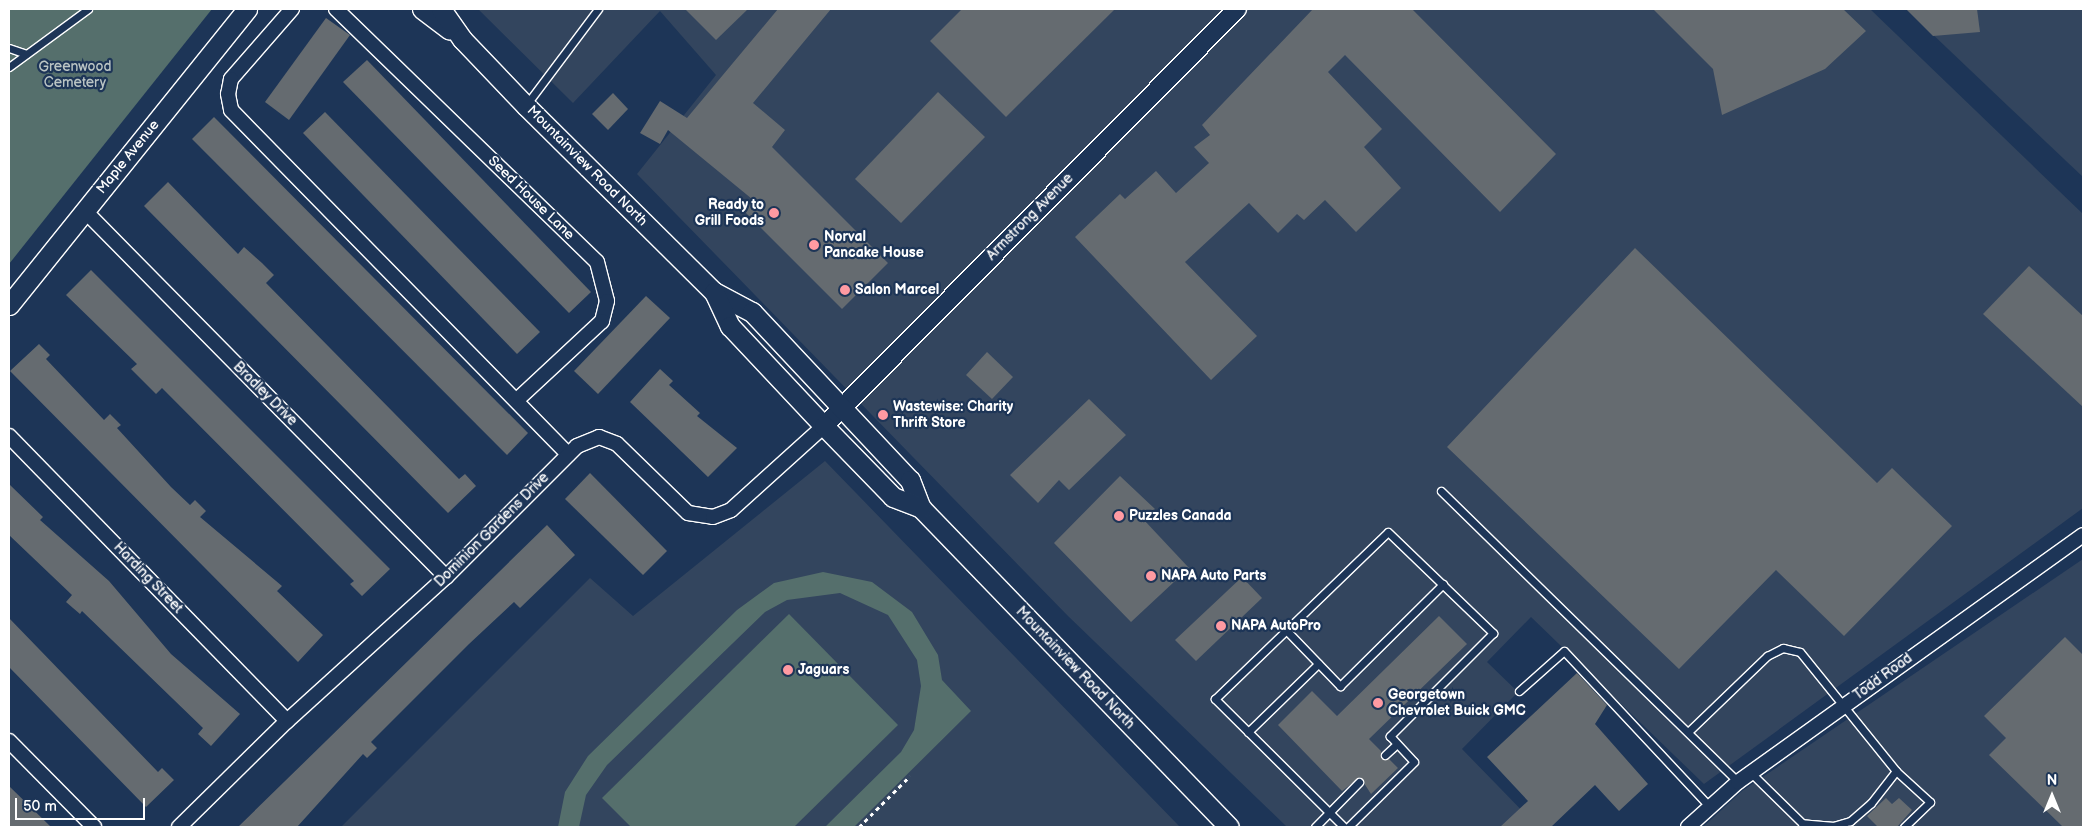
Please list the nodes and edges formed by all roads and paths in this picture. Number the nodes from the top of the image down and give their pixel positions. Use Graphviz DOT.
graph roads {
  1 [pos="88,9"];
  2 [pos="247,9"];
  3 [pos="292,9"];
  4 [pos="336,9"];
  5 [pos="422,9"];
  6 [pos="441,9"];
  7 [pos="598,9"];
  8 [pos="1237,9"];
  9 [pos="462,39"];
  10 [pos="9,48"];
  11 [pos="26,54"];
  12 [pos="9,67"];
  13 [pos="526,106"];
  14 [pos="85,211"];
  15 [pos="714,292"];
  16 [pos="9,305"];
  17 [pos="516,401"];
  18 [pos="842,408"];
  19 [pos="824,426"];
  20 [pos="9,436"];
  21 [pos="568,454"];
  22 [pos="1441,491"];
  23 [pos="921,508"];
  24 [pos="2083,535"];
  25 [pos="446,576"];
  26 [pos="1443,584"];
  27 [pos="1286,630"];
  28 [pos="1318,664"];
  29 [pos="1519,691"];
  30 [pos="1842,706"];
  31 [pos="286,721"];
  32 [pos="1248,732"];
  33 [pos="1688,732"];
  34 [pos="9,741"];
  35 [pos="1397,744"];
  36 [pos="1385,755"];
  37 [pos="1896,771"];
  38 [pos="1751,773"];
  39 [pos="910,776"];
  40 [pos="1359,782"];
  41 [pos="1738,782"];
  42 [pos="1710,807"];
  43 [pos="1330,812"];
  44 [pos="1807,825"];
  45 [pos="94,827"];
  46 [pos="179,827"];
  47 [pos="859,827"];
  48 [pos="1229,827"];
  49 [pos="1315,827"];
  50 [pos="1346,827"];
  51 [pos="1688,827"];
  52 [pos="1904,827"];
  1 -- 11 [label="lane"];
  2 -- 14 [label="main road, Maple Avenue"];
  3 -- 17 [label="street"];
  4 -- 17 [label="street, Seed House Lane"];
  5 -- 9 [label="main road, Mountainview Road North"];
  6 -- 9 [label="main road, Mountainview Road North"];
  7 -- 13 [label="lane"];
  8 -- 18 [label="street, Armstrong Avenue"];
  9 -- 13 [label="main road, Mountainview Road North"];
  10 -- 11 [label="lane"];
  11 -- 12 [label="lane"];
  13 -- 15 [label="main road, Mountainview Road North"];
  14 -- 16 [label="main road, Maple Avenue"];
  14 -- 25 [label="street, Bradley Drive"];
  15 -- 18 [label="main road, Mountainview Road North"];
  15 -- 19 [label="main road, Mountainview Road North"];
  17 -- 21 [label="street"];
  18 -- 19 [label="street, Armstrong Avenue"];
  18 -- 23 [label="main road, Mountainview Road North"];
  19 -- 21 [label="street, Dominion Gardens Drive"];
  19 -- 23 [label="main road, Mountainview Road North"];
  20 -- 31 [label="street, Harding Street"];
  21 -- 25 [label="street, Dominion Gardens Drive"];
  22 -- 33 [label="lane"];
  23 -- 48 [label="main road, Mountainview Road North"];
  24 -- 30 [label="street, Todd Road"];
  25 -- 31 [label="street, Dominion Gardens Drive"];
  26 -- 27 [label="lane"];
  26 -- 28 [label="lane"];
  26 -- 35 [label="lane"];
  27 -- 28 [label="lane"];
  27 -- 32 [label="lane"];
  28 -- 32 [label="lane"];
  29 -- 42 [label="lane"];
  30 -- 33 [label="lane"];
  30 -- 37 [label="lane"];
  30 -- 38 [label="street, Todd Road"];
  31 -- 46 [label="street, Dominion Gardens Drive"];
  32 -- 43 [label="lane"];
  33 -- 41 [label="lane"];
  34 -- 45 [label="street"];
  35 -- 36 [label="lane"];
  35 -- 50 [label="lane"];
  37 -- 44 [label="lane"];
  37 -- 52 [label="lane"];
  38 -- 41 [label="street, Todd Road"];
  38 -- 44 [label="lane"];
  39 -- 47 [label="path"];
  40 -- 43 [label="lane"];
  41 -- 42 [label="street, Todd Road"];
  42 -- 51 [label="street, Todd Road"];
  43 -- 49 [label="lane"];
  43 -- 50 [label="lane"];
}
